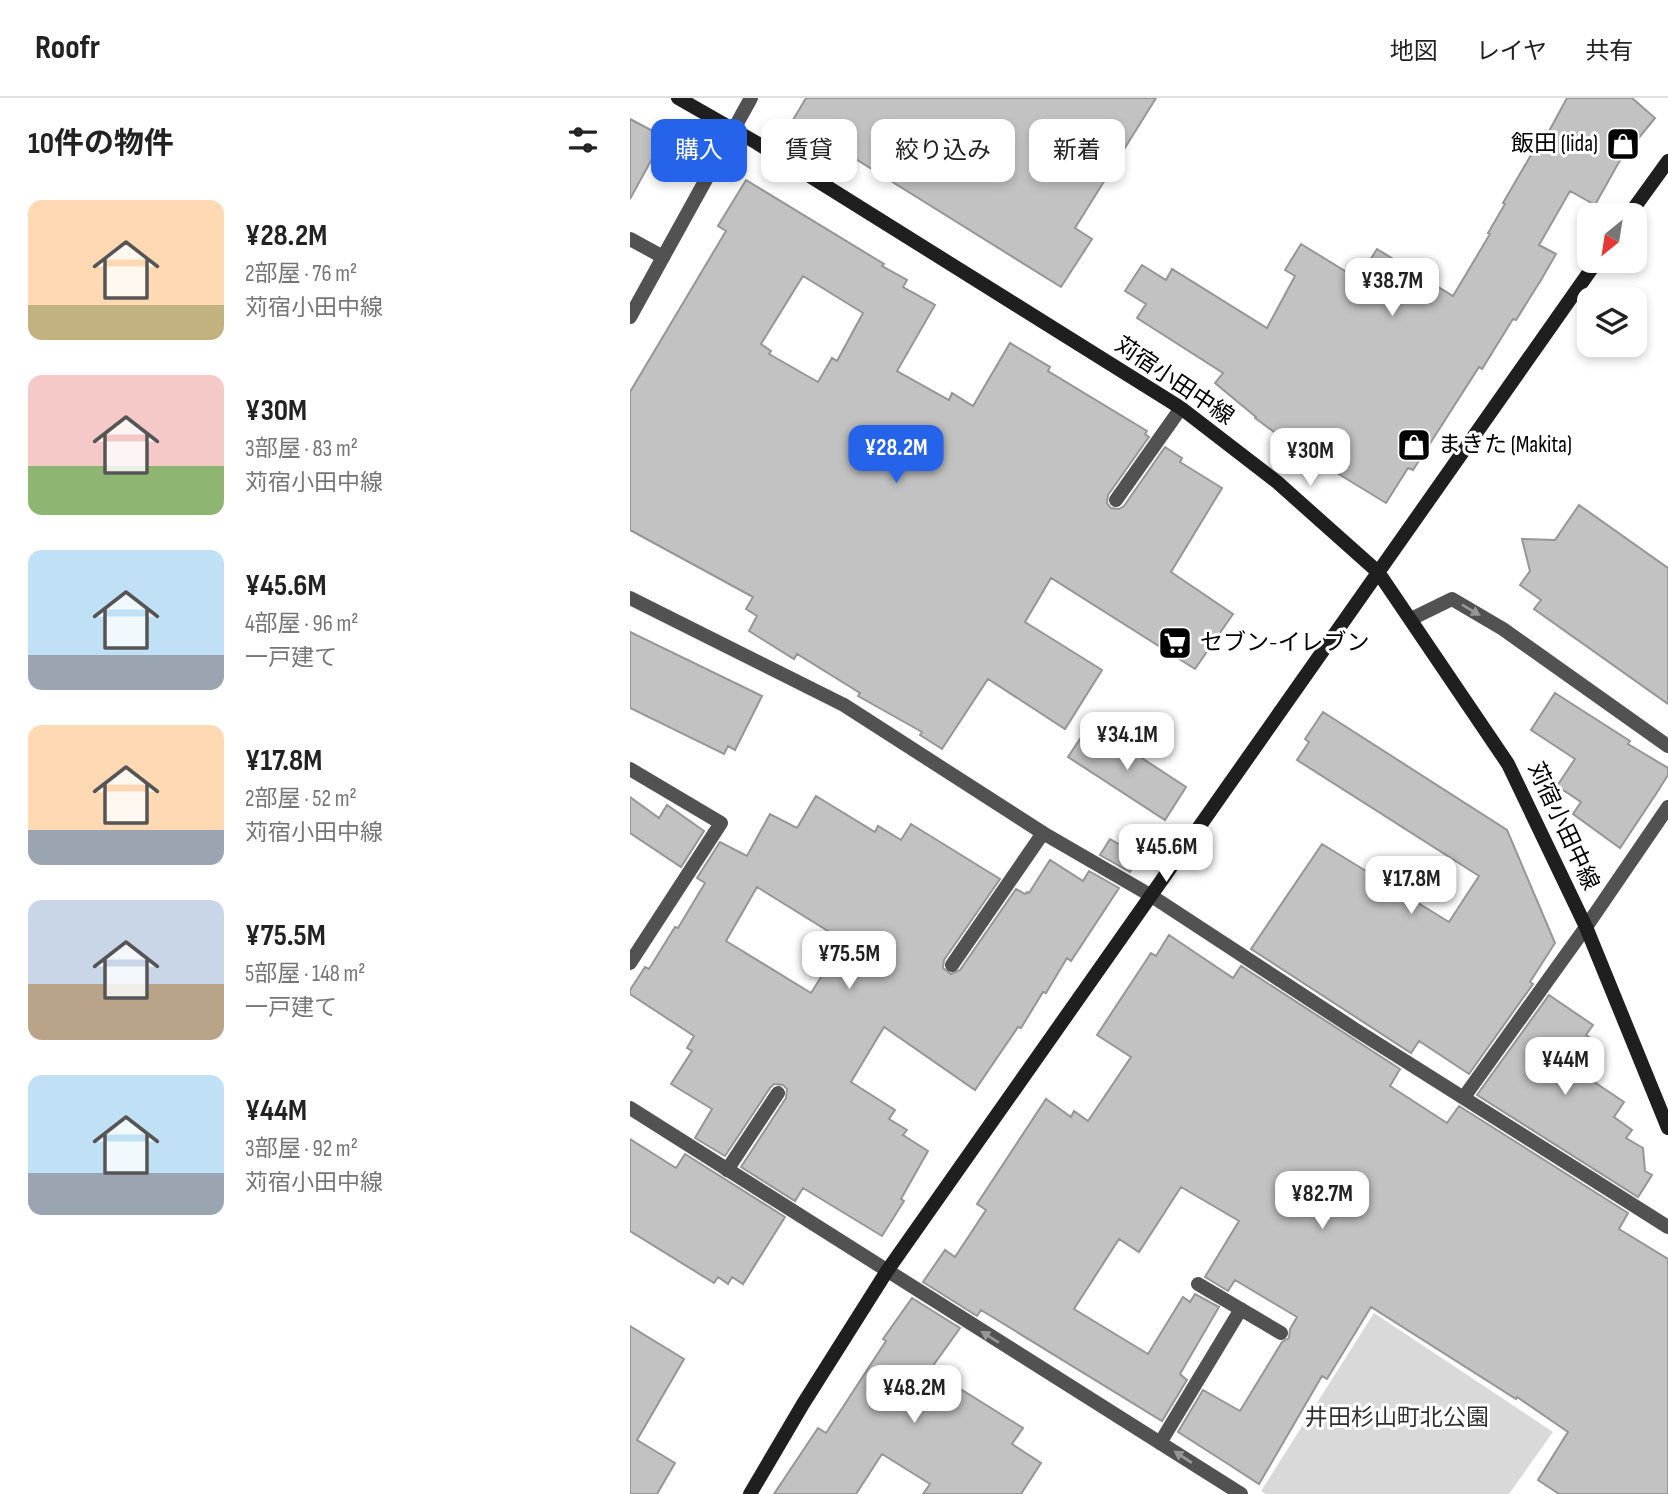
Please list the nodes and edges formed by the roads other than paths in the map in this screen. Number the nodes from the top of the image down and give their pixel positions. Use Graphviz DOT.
graph roads {
  1 [pos="678,98"];
  2 [pos="751,98"];
  3 [pos="716,119"];
  4 [pos="739,119"];
  5 [pos="747,137"];
  6 [pos="1668,161"];
  7 [pos="705,182"];
  8 [pos="1638,203"];
  9 [pos="630,239"];
  10 [pos="663,257"];
  11 [pos="1589,273"];
  12 [pos="630,317"];
  13 [pos="1181,408"];
  14 [pos="1116,500"];
  15 [pos="1378,572"];
  16 [pos="630,598"];
  17 [pos="1411,619"];
  18 [pos="1668,746"];
  19 [pos="630,769"];
  20 [pos="1668,807"];
  21 [pos="1043,833"];
  22 [pos="1150,895"];
  23 [pos="1586,927"];
  24 [pos="630,963"];
  25 [pos="952,965"];
  26 [pos="779,1093"];
  27 [pos="1464,1097"];
  28 [pos="630,1108"];
  29 [pos="1668,1128"];
  30 [pos="727,1170"];
  31 [pos="1668,1227"];
  32 [pos="887,1271"];
  33 [pos="1198,1284"];
  34 [pos="1241,1309"];
  35 [pos="1281,1333"];
  36 [pos="1160,1443"];
  37 [pos="750,1494"];
  38 [pos="1241,1494"];
  1 -- 3 [label="street, 苅宿小田中線"];
  2 -- 4 [label="street"];
  5 -- 13 [label="street, 苅宿小田中線"];
  6 -- 8 [label="street"];
  7 -- 10 [label="street"];
  9 -- 10 [label="street"];
  10 -- 12 [label="street"];
  11 -- 15 [label="street"];
  13 -- 14 [label="street"];
  13 -- 15 [label="street, 苅宿小田中線"];
  15 -- 17 [label="street, 苅宿小田中線"];
  15 -- 22 [label="street"];
  16 -- 21 [label="street"];
  17 -- 18 [label="street, one-way"];
  17 -- 23 [label="street, 苅宿小田中線"];
  19 -- 24 [label="street"];
  20 -- 23 [label="street"];
  21 -- 22 [label="street"];
  21 -- 25 [label="street"];
  22 -- 27 [label="street"];
  22 -- 32 [label="street"];
  23 -- 27 [label="street"];
  23 -- 29 [label="street, 苅宿小田中線"];
  26 -- 30 [label="street"];
  27 -- 31 [label="street"];
  28 -- 30 [label="street"];
  30 -- 32 [label="street"];
  36 -- 32 [label="street, one-way"];
  32 -- 37 [label="street"];
  33 -- 34 [label="street"];
  34 -- 35 [label="street"];
  34 -- 36 [label="street"];
  38 -- 36 [label="street, one-way"];
}
